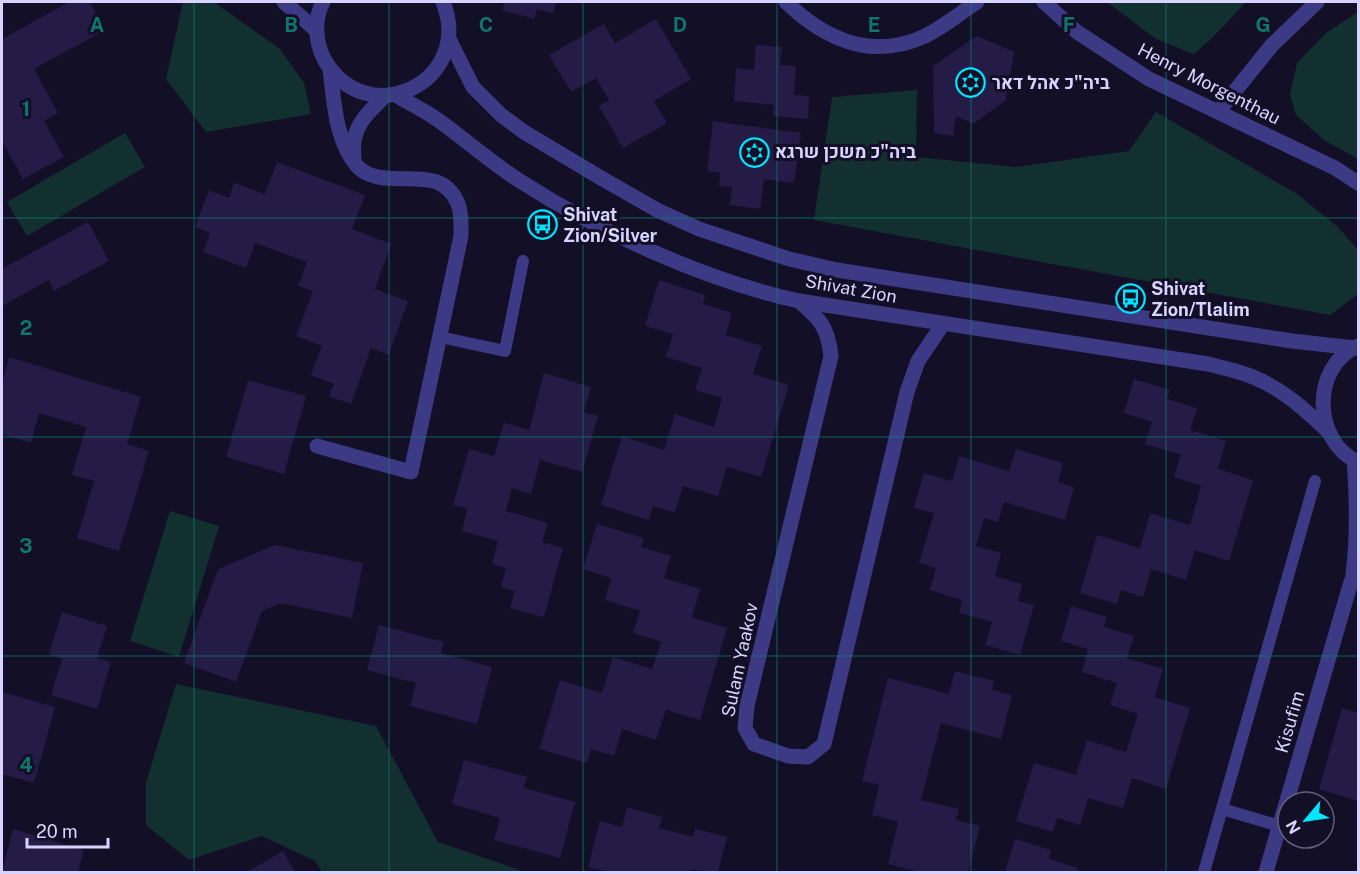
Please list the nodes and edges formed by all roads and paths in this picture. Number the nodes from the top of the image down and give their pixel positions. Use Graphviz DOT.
graph roads {
  1 [pos="284,2"];
  2 [pos="323,2"];
  3 [pos="443,2"];
  4 [pos="786,2"];
  5 [pos="977,2"];
  6 [pos="1044,2"];
  7 [pos="1317,2"];
  8 [pos="316,30"];
  9 [pos="449,39"];
  10 [pos="330,69"];
  11 [pos="391,95"];
  12 [pos="1218,112"];
  13 [pos="357,166"];
  14 [pos="1335,168"];
  15 [pos="1359,183"];
  16 [pos="1359,188"];
  17 [pos="524,261"];
  18 [pos="799,301"];
  19 [pos="943,324"];
  20 [pos="440,337"];
  21 [pos="1357,347"];
  22 [pos="1328,431"];
  23 [pos="317,446"];
  24 [pos="1356,461"];
  25 [pos="1315,481"];
  26 [pos="1359,564"];
  27 [pos="1352,582"];
  28 [pos="1291,790"];
  29 [pos="1222,809"];
  30 [pos="1276,825"];
  31 [pos="1276,839"];
  32 [pos="1204,873"];
  33 [pos="1266,873"];
  1 -- 8 [label="street"];
  2 -- 8 [label="street"];
  3 -- 9 [label="street"];
  4 -- 5 [label="street"];
  6 -- 12 [label="street, Henry Morgenthau"];
  7 -- 12 [label="street"];
  8 -- 10 [label="street"];
  9 -- 11 [label="street"];
  9 -- 21 [label="street, Shivat Zion"];
  10 -- 11 [label="street, Shivat Zion"];
  10 -- 13 [label="street"];
  11 -- 13 [label="street"];
  11 -- 18 [label="street, Shivat Zion"];
  12 -- 14 [label="street, Henry Morgenthau"];
  13 -- 20 [label="street"];
  14 -- 15 [label="street, Henry Morgenthau"];
  14 -- 16 [label="street, Henry Morgenthau"];
  17 -- 20 [label="lane"];
  18 -- 19 [label="street, Shivat Zion"];
  18 -- 19 [label="street, Sulam Yaakov"];
  19 -- 22 [label="street, Shivat Zion"];
  20 -- 23 [label="street"];
  21 -- 22 [label="street"];
  22 -- 24 [label="street, Shivat Zion"];
  24 -- 27 [label="street, Kisufim"];
  25 -- 29 [label="lane"];
  26 -- 27 [label="street, Kisufim"];
  27 -- 28 [label="street, Kisufim"];
  29 -- 30 [label="lane"];
  29 -- 32 [label="lane"];
  31 -- 33 [label="street, Kisufim"];
}
